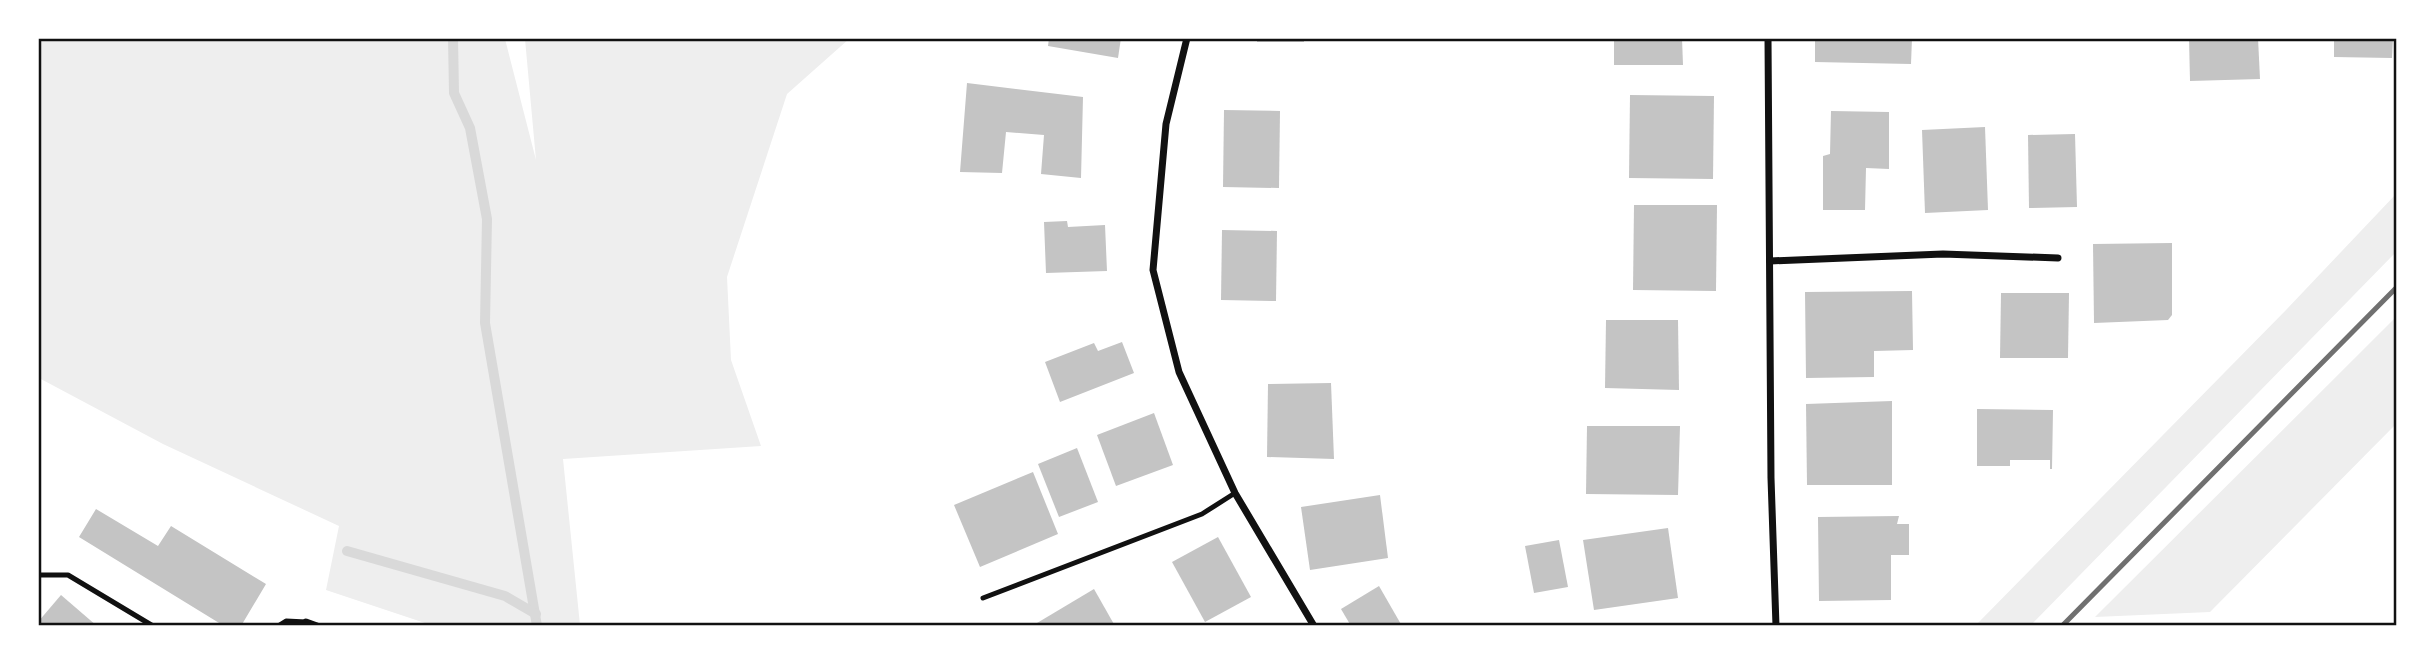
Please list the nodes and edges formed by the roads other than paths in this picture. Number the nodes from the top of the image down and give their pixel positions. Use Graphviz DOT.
graph roads {
  1 [pos="1187,38"];
  2 [pos="1768,38"];
  3 [pos="2058,258"];
  4 [pos="1770,261"];
  5 [pos="1235,493"];
  6 [pos="38,575"];
  7 [pos="983,598"];
  8 [pos="306,622"];
  9 [pos="153,625"];
  10 [pos="278,625"];
  11 [pos="317,625"];
  12 [pos="1314,625"];
  13 [pos="1776,625"];
  1 -- 5 [label="street"];
  2 -- 4 [label="street"];
  3 -- 4 [label="street"];
  4 -- 13 [label="street"];
  5 -- 7 [label="lane"];
  5 -- 12 [label="street"];
  6 -- 9 [label="lane"];
  8 -- 10 [label="lane"];
  8 -- 11 [label="street"];
}
